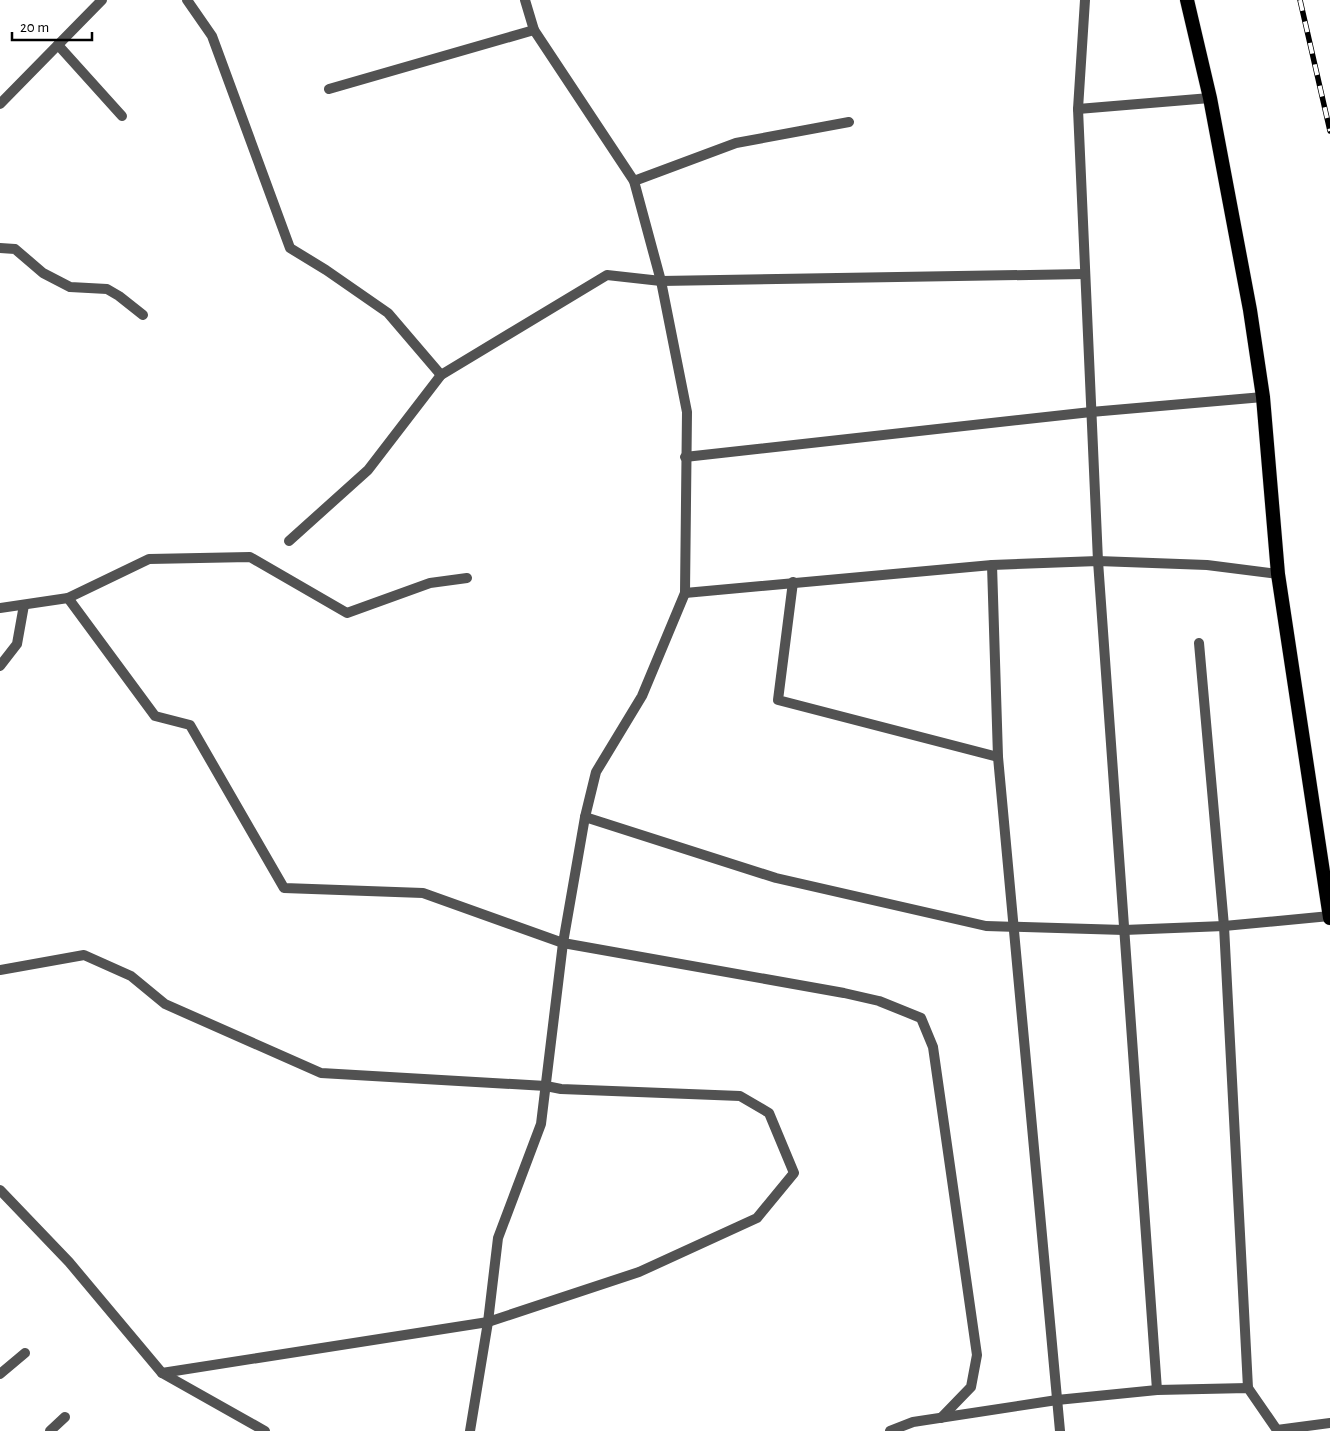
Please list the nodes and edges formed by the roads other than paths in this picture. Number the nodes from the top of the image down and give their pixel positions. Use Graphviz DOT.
graph roads {
  1 [pos="102,0"];
  2 [pos="187,0"];
  3 [pos="525,0"];
  4 [pos="1085,0"];
  5 [pos="1187,0"];
  6 [pos="534,30"];
  7 [pos="58,45"];
  8 [pos="329,89"];
  9 [pos="1210,98"];
  10 [pos="0,104"];
  11 [pos="1078,109"];
  12 [pos="122,116"];
  13 [pos="848,122"];
  14 [pos="634,181"];
  15 [pos="0,248"];
  16 [pos="1085,274"];
  17 [pos="661,281"];
  18 [pos="144,316"];
  19 [pos="441,375"];
  20 [pos="1263,397"];
  21 [pos="1091,412"];
  22 [pos="686,458"];
  23 [pos="289,541"];
  24 [pos="1098,561"];
  25 [pos="992,565"];
  26 [pos="1278,574"];
  27 [pos="467,578"];
  28 [pos="793,582"];
  29 [pos="685,593"];
  30 [pos="68,598"];
  31 [pos="24,604"];
  32 [pos="0,608"];
  33 [pos="1199,643"];
  34 [pos="0,666"];
  35 [pos="998,757"];
  36 [pos="585,817"];
  37 [pos="1330,917"];
  38 [pos="1224,926"];
  39 [pos="1013,927"];
  40 [pos="1124,930"];
  41 [pos="563,943"];
  42 [pos="0,970"];
  43 [pos="546,1086"];
  44 [pos="0,1190"];
  45 [pos="488,1322"];
  46 [pos="25,1353"];
  47 [pos="162,1373"];
  48 [pos="0,1374"];
  49 [pos="1248,1388"];
  50 [pos="1157,1390"];
  51 [pos="1057,1400"];
  52 [pos="66,1417"];
  53 [pos="941,1418"];
  54 [pos="1330,1423"];
  55 [pos="50,1431"];
  56 [pos="265,1431"];
  57 [pos="470,1431"];
  58 [pos="890,1431"];
  59 [pos="1060,1431"];
  1 -- 7 [label="street"];
  2 -- 19 [label="street"];
  3 -- 6 [label="street"];
  4 -- 11 [label="street"];
  5 -- 9 [label="highway"];
  6 -- 8 [label="street"];
  6 -- 14 [label="street"];
  7 -- 10 [label="street"];
  7 -- 12 [label="street"];
  9 -- 11 [label="street"];
  9 -- 20 [label="highway"];
  11 -- 16 [label="street"];
  13 -- 14 [label="street"];
  14 -- 17 [label="street"];
  15 -- 18 [label="street"];
  16 -- 17 [label="street"];
  16 -- 21 [label="street"];
  17 -- 19 [label="street"];
  17 -- 22 [label="street"];
  19 -- 23 [label="street"];
  20 -- 21 [label="street"];
  20 -- 26 [label="highway"];
  21 -- 22 [label="street"];
  21 -- 24 [label="street"];
  22 -- 29 [label="street"];
  24 -- 25 [label="street"];
  24 -- 26 [label="street"];
  24 -- 40 [label="street"];
  25 -- 28 [label="street"];
  25 -- 35 [label="street"];
  26 -- 37 [label="highway"];
  27 -- 30 [label="street"];
  28 -- 29 [label="street"];
  28 -- 35 [label="street"];
  29 -- 36 [label="street"];
  30 -- 31 [label="street"];
  30 -- 41 [label="street"];
  31 -- 32 [label="street"];
  31 -- 34 [label="street"];
  33 -- 38 [label="street"];
  35 -- 39 [label="street"];
  36 -- 39 [label="street"];
  36 -- 41 [label="street"];
  37 -- 38 [label="street"];
  38 -- 40 [label="street"];
  38 -- 49 [label="street"];
  39 -- 40 [label="street"];
  39 -- 51 [label="street"];
  40 -- 50 [label="street"];
  41 -- 43 [label="street"];
  41 -- 53 [label="street"];
  42 -- 43 [label="street"];
  43 -- 45 [label="street"];
  43 -- 45 [label="street"];
  44 -- 47 [label="street"];
  45 -- 47 [label="street"];
  45 -- 57 [label="street"];
  46 -- 48 [label="street"];
  47 -- 56 [label="street"];
  49 -- 50 [label="street"];
  49 -- 54 [label="street"];
  50 -- 51 [label="street"];
  51 -- 53 [label="street"];
  51 -- 59 [label="street"];
  52 -- 55 [label="street"];
  53 -- 58 [label="street"];
}
